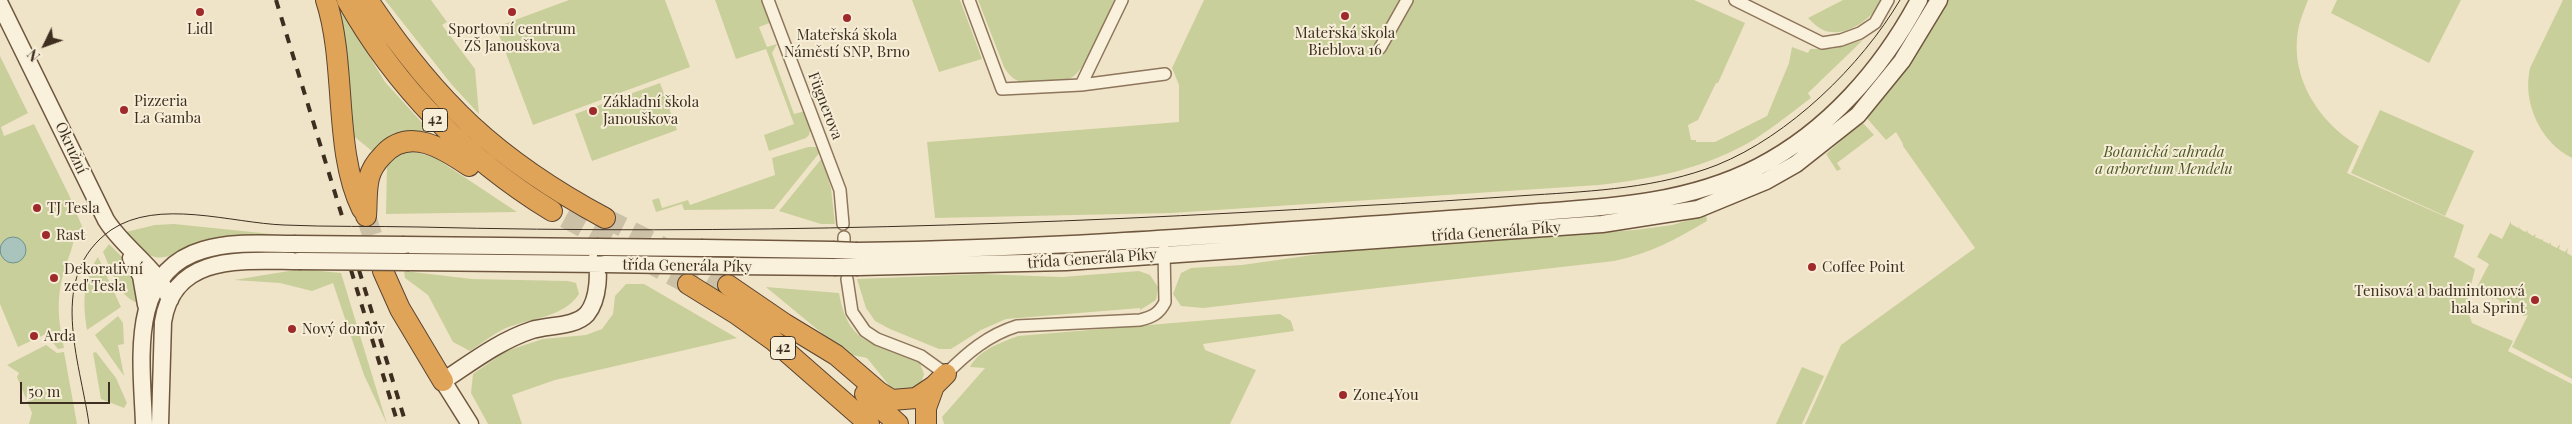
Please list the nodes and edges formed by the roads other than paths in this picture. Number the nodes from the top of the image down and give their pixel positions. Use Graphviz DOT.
graph roads {
  1 [pos="326,0"];
  2 [pos="347,0"];
  3 [pos="368,0"];
  4 [pos="768,0"];
  5 [pos="969,0"];
  6 [pos="1122,0"];
  7 [pos="1407,0"];
  8 [pos="1735,0"];
  9 [pos="1888,0"];
  10 [pos="1919,0"];
  11 [pos="1939,0"];
  12 [pos="2,13"];
  13 [pos="1380,48"];
  14 [pos="1165,74"];
  15 [pos="1081,85"];
  16 [pos="606,218"];
  17 [pos="843,224"];
  18 [pos="120,240"];
  19 [pos="1164,246"];
  20 [pos="133,254"];
  21 [pos="847,254"];
  22 [pos="600,259"];
  23 [pos="180,260"];
  24 [pos="384,271"];
  25 [pos="186,278"];
  26 [pos="160,280"];
  27 [pos="688,284"];
  28 [pos="728,285"];
  29 [pos="170,300"];
  30 [pos="146,305"];
  31 [pos="785,324"];
  32 [pos="940,380"];
  33 [pos="443,381"];
  34 [pos="144,424"];
  35 [pos="160,424"];
  36 [pos="470,424"];
  37 [pos="869,424"];
  38 [pos="898,424"];
  39 [pos="926,424"];
  1 -- 2 [label="highway, 42"];
  3 -- 16 [label="highway, 42"];
  4 -- 17 [label="street, Fügnerova"];
  5 -- 15 [label="street"];
  6 -- 15 [label="street"];
  7 -- 13 [label="street"];
  8 -- 9 [label="street"];
  10 -- 19 [label="main road, třída Generála Píky"];
  11 -- 19 [label="main road, třída Generála Píky"];
  12 -- 18 [label="main road, Okružní"];
  14 -- 15 [label="street"];
  18 -- 20 [label="main road, Okružní"];
  18 -- 30 [label="main road"];
  19 -- 21 [label="main road, třída Generála Píky"];
  19 -- 32 [label="street"];
  20 -- 23 [label="main road"];
  20 -- 26 [label="main road, Okružní"];
  21 -- 22 [label="main road, třída Generála Píky, bridge"];
  21 -- 22 [label="main road, třída Generála Píky, bridge"];
  21 -- 32 [label="street"];
  22 -- 23 [label="main road, třída Generála Píky, bridge"];
  22 -- 25 [label="main road, třída Generála Píky, bridge"];
  22 -- 33 [label="main road"];
  23 -- 26 [label="main road, třída Generála Píky"];
  24 -- 33 [label="highway"];
  25 -- 26 [label="main road"];
  25 -- 29 [label="main road, třída Generála Píky"];
  26 -- 29 [label="main road, Okružní"];
  26 -- 30 [label="main road"];
  27 -- 37 [label="highway, 42"];
  28 -- 31 [label="highway, 42"];
  29 -- 35 [label="main road"];
  30 -- 34 [label="main road"];
  31 -- 32 [label="highway, 42"];
  31 -- 38 [label="highway, 42"];
  32 -- 39 [label="highway"];
  33 -- 36 [label="main road"];
}
